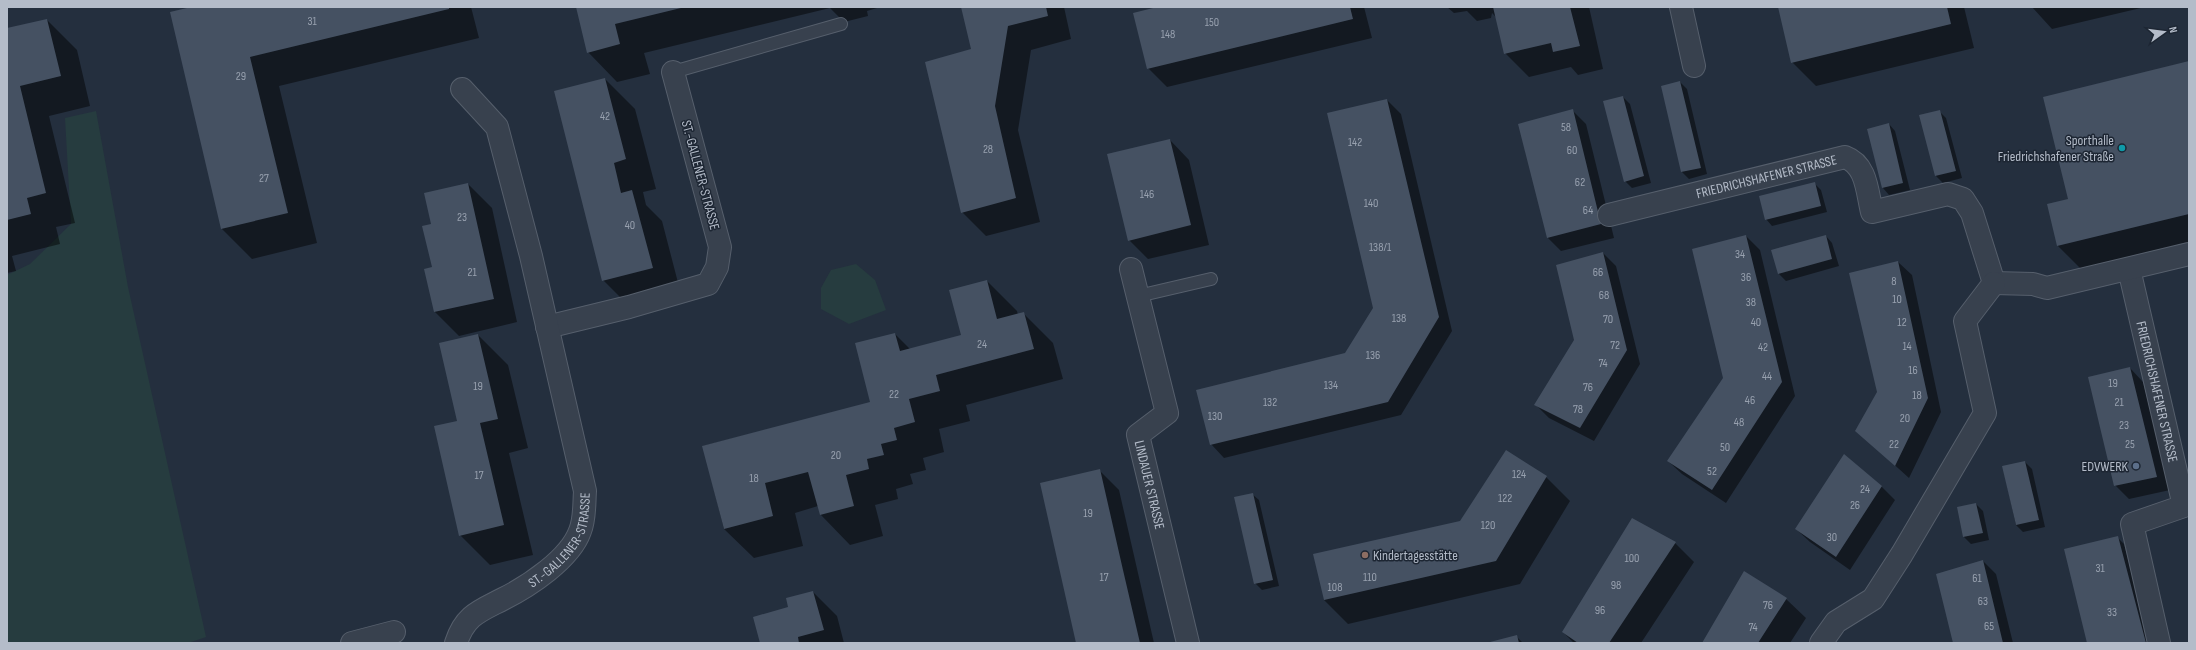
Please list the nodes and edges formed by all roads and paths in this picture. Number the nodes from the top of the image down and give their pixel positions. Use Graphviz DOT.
graph roads {
  1 [pos="1681,7"];
  2 [pos="841,24"];
  3 [pos="1694,66"];
  4 [pos="673,72"];
  5 [pos="462,89"];
  6 [pos="1609,215"];
  7 [pos="2189,254"];
  8 [pos="1131,269"];
  9 [pos="2129,269"];
  10 [pos="1211,279"];
  11 [pos="1994,283"];
  12 [pos="1138,296"];
  13 [pos="547,327"];
  14 [pos="394,632"];
  15 [pos="352,643"];
  16 [pos="456,643"];
  17 [pos="1188,643"];
  18 [pos="1821,643"];
  19 [pos="2159,643"];
  1 -- 3 [label="street"];
  2 -- 4 [label="lane, ST.-GALLENER-STRASSE"];
  4 -- 13 [label="street, ST.-GALLENER-STRASSE"];
  5 -- 13 [label="street, ST.-GALLENER-STRASSE"];
  6 -- 11 [label="street, FRIEDRICHSHAFENER STRASSE"];
  7 -- 9 [label="street"];
  8 -- 12 [label="street, LINDAUER STRASSE"];
  9 -- 11 [label="street"];
  9 -- 19 [label="street, FRIEDRICHSHAFENER STRASSE"];
  10 -- 12 [label="lane"];
  11 -- 18 [label="street"];
  12 -- 17 [label="street, LINDAUER STRASSE"];
  13 -- 16 [label="street, ST.-GALLENER-STRASSE"];
  14 -- 15 [label="street"];
}
